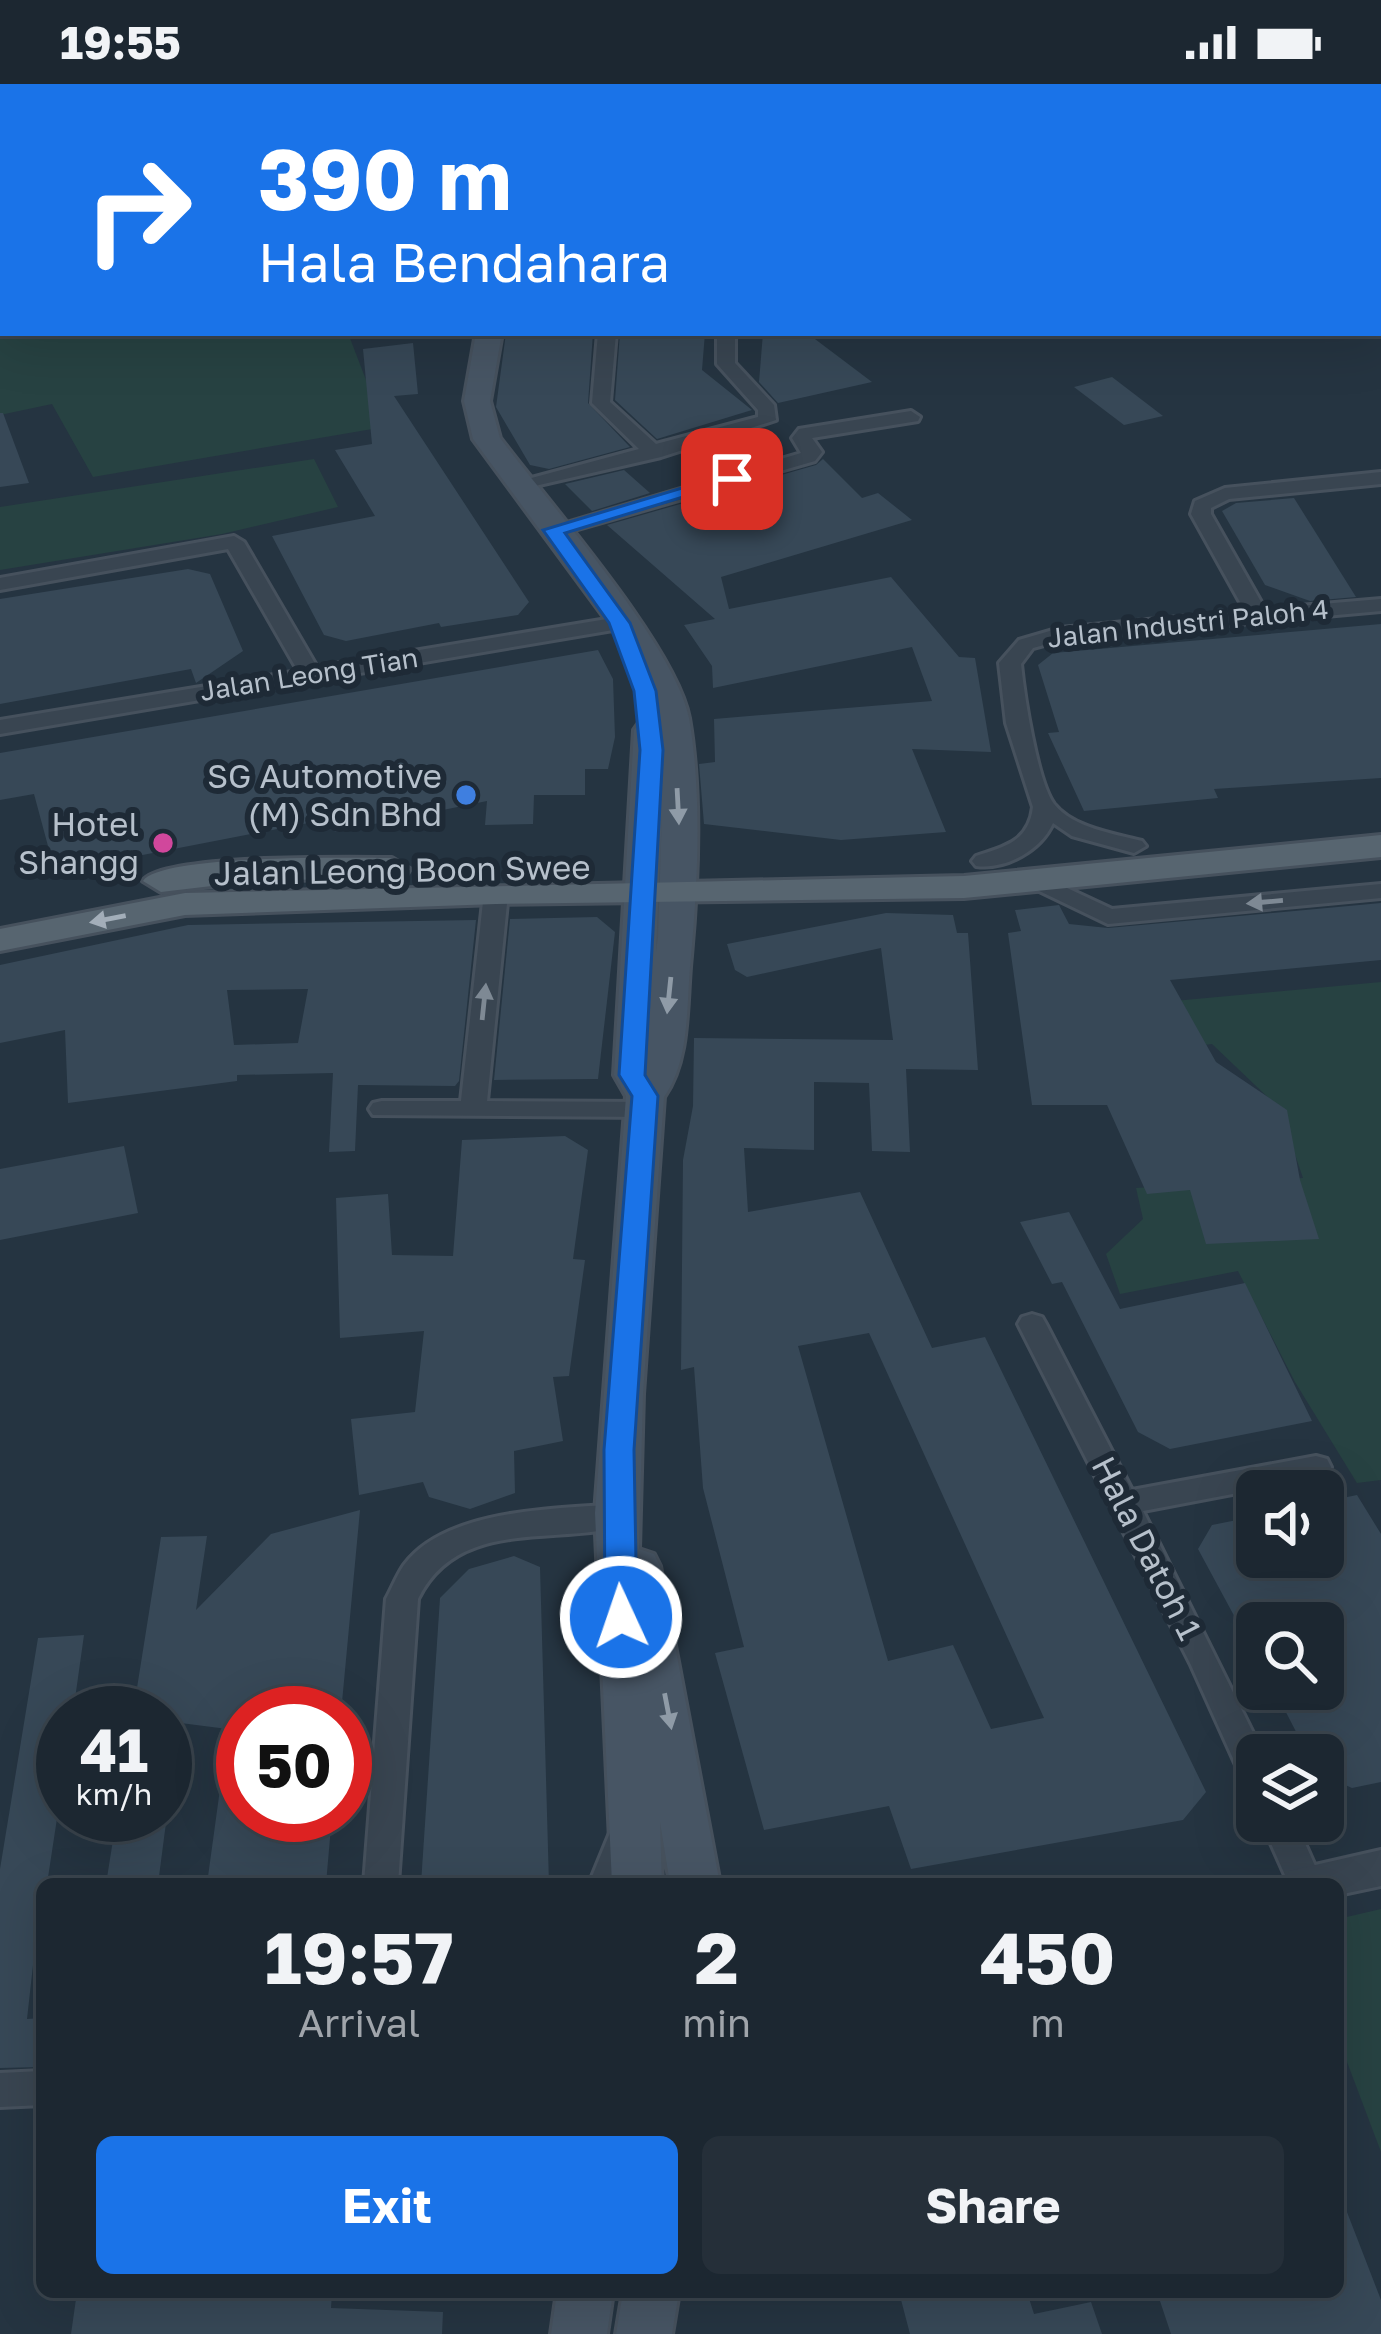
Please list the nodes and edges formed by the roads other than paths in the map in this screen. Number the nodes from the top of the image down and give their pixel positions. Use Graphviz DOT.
graph roads {
  1 [pos="488,336"];
  2 [pos="607,336"];
  3 [pos="726,336"];
  4 [pos="911,417"];
  5 [pos="654,452"];
  6 [pos="1381,478"];
  7 [pos="520,487"];
  8 [pos="553,530"];
  9 [pos="0,584"];
  10 [pos="1381,605"];
  11 [pos="1258,615"];
  12 [pos="619,623"];
  13 [pos="311,675"];
  14 [pos="0,727"];
  15 [pos="1044,807"];
  16 [pos="1381,824"];
  17 [pos="1381,845"];
  18 [pos="1134,846"];
  19 [pos="984,861"];
  20 [pos="660,878"];
  21 [pos="1037,881"];
  22 [pos="1381,891"];
  23 [pos="496,893"];
  24 [pos="0,911"];
  25 [pos="0,940"];
  26 [pos="645,1103"];
  27 [pos="382,1109"];
  28 [pos="473,1110"];
  29 [pos="1032,1324"];
  30 [pos="1316,1467"];
  31 [pos="1124,1503"];
  32 [pos="621,1516"];
  33 [pos="1237,1734"];
  34 [pos="638,1803"];
  35 [pos="687,1816"];
  36 [pos="1286,1842"];
  37 [pos="1381,1868"];
  38 [pos="380,1878"];
  39 [pos="608,1878"];
  40 [pos="637,1878"];
  41 [pos="656,1878"];
  42 [pos="694,1878"];
  43 [pos="709,1878"];
  44 [pos="1302,1878"];
  45 [pos="1334,1878"];
  46 [pos="36,2088"];
  47 [pos="0,2090"];
  48 [pos="584,2298"];
  49 [pos="650,2298"];
  50 [pos="579,2334"];
  51 [pos="644,2334"];
  1 -- 7 [label="main road"];
  2 -- 5 [label="street"];
  3 -- 5 [label="street"];
  4 -- 8 [label="street"];
  5 -- 7 [label="street"];
  6 -- 11 [label="street"];
  7 -- 8 [label="main road"];
  8 -- 12 [label="main road"];
  9 -- 13 [label="street"];
  10 -- 11 [label="street, Jalan Industri Paloh 4"];
  11 -- 15 [label="street, Jalan Industri Paloh 4"];
  12 -- 13 [label="street, Jalan Leong Tian"];
  12 -- 20 [label="main road"];
  13 -- 14 [label="street, Jalan Leong Tian"];
  15 -- 18 [label="street"];
  15 -- 19 [label="street"];
  16 -- 18 [label="main road, Jalan Leong Boon Swee"];
  17 -- 21 [label="main road, Jalan Leong Boon Swee"];
  18 -- 19 [label="main road, Jalan Leong Boon Swee"];
  19 -- 20 [label="main road, Jalan Leong Boon Swee"];
  20 -- 21 [label="main road, Jalan Leong Boon Swee"];
  20 -- 23 [label="main road, Jalan Leong Boon Swee"];
  20 -- 24 [label="main road, Jalan Leong Boon Swee"];
  20 -- 26 [label="main road"];
  22 -- 21 [label="street, one-way"];
  23 -- 25 [label="main road, Jalan Leong Boon Swee, one-way"];
  28 -- 23 [label="street, one-way"];
  26 -- 28 [label="street"];
  26 -- 32 [label="main road"];
  27 -- 28 [label="street"];
  29 -- 31 [label="street, Hala Datoh 1"];
  30 -- 31 [label="street"];
  31 -- 33 [label="street, Hala Datoh 1"];
  32 -- 34 [label="main road"];
  32 -- 35 [label="main road, one-way"];
  32 -- 38 [label="street"];
  34 -- 39 [label="street"];
  34 -- 40 [label="main road"];
  34 -- 41 [label="main road"];
  35 -- 42 [label="main road"];
  35 -- 43 [label="main road"];
  36 -- 44 [label="street"];
  37 -- 45 [label="street"];
  46 -- 47 [label="street"];
  48 -- 50 [label="main road"];
  49 -- 51 [label="main road"];
}
